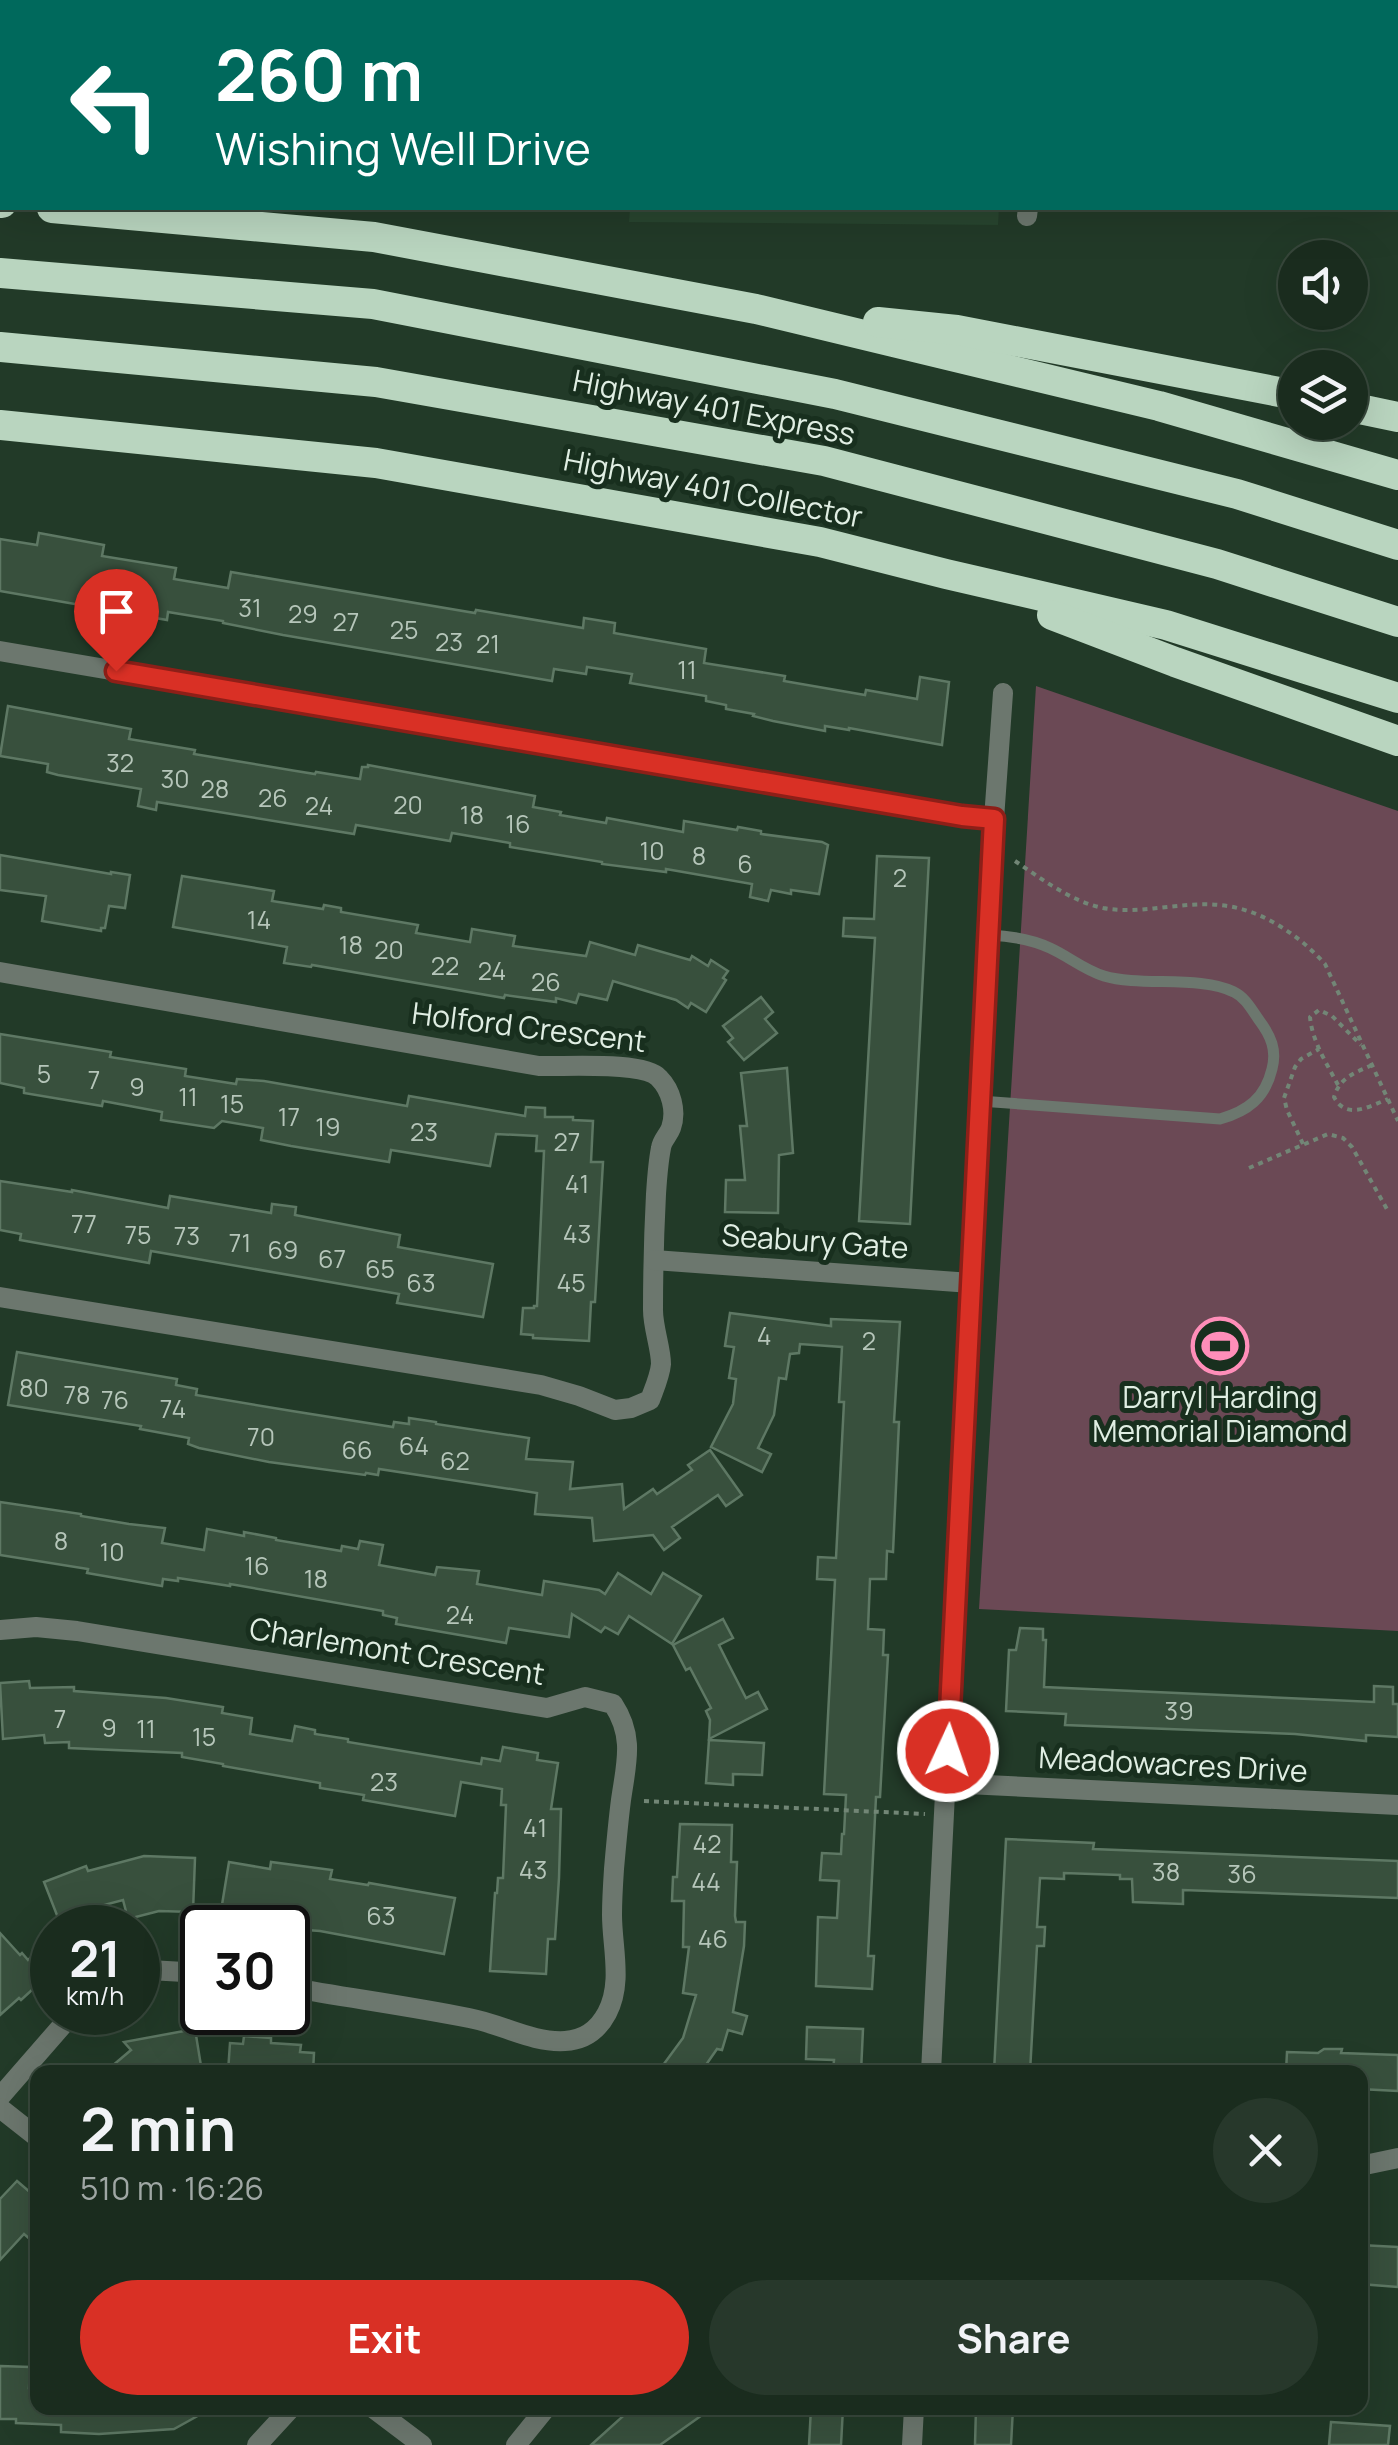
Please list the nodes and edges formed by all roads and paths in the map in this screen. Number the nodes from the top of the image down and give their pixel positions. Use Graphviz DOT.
graph roads {
  1 [pos="73,210"];
  2 [pos="0,273"];
  3 [pos="756,309"];
  4 [pos="0,346"];
  5 [pos="1278,392"];
  6 [pos="1368,411"];
  7 [pos="1398,417"];
  8 [pos="0,425"];
  9 [pos="1398,475"];
  10 [pos="1398,545"];
  11 [pos="946,574"];
  12 [pos="1398,622"];
  13 [pos="0,651"];
  14 [pos="1003,694"];
  15 [pos="1398,698"];
  16 [pos="1398,741"];
  17 [pos="994,819"];
  18 [pos="994,847"];
  19 [pos="990,934"];
  20 [pos="0,972"];
  21 [pos="1365,1048"];
  22 [pos="1319,1049"];
  23 [pos="1372,1065"];
  24 [pos="1338,1085"];
  25 [pos="1388,1099"];
  26 [pos="980,1101"];
  27 [pos="1398,1121"];
  28 [pos="1303,1144"];
  29 [pos="1249,1168"];
  30 [pos="1388,1211"];
  31 [pos="654,1260"];
  32 [pos="971,1283"];
  33 [pos="0,1296"];
  34 [pos="0,1630"];
  35 [pos="946,1783"];
  36 [pos="621,1800"];
  37 [pos="1398,1805"];
  38 [pos="944,1815"];
  39 [pos="310,1992"];
  40 [pos="54,2035"];
  41 [pos="931,2065"];
  42 [pos="0,2097"];
  43 [pos="0,2108"];
  44 [pos="30,2132"];
  45 [pos="1398,2158"];
  46 [pos="1368,2164"];
  47 [pos="285,2415"];
  48 [pos="383,2415"];
  49 [pos="540,2415"];
  50 [pos="914,2415"];
  51 [pos="257,2445"];
  52 [pos="422,2445"];
  53 [pos="516,2445"];
  54 [pos="912,2445"];
  1 -- 3 [label="highway"];
  2 -- 10 [label="highway, Highway 401 Express"];
  3 -- 5 [label="highway"];
  3 -- 9 [label="highway"];
  4 -- 12 [label="highway, Highway 401 Express"];
  6 -- 7 [label="highway"];
  8 -- 11 [label="highway, Highway 401 Collector"];
  11 -- 15 [label="highway, Highway 401 Collector"];
  11 -- 16 [label="highway"];
  13 -- 17 [label="street"];
  14 -- 17 [label="street"];
  17 -- 18 [label="street"];
  18 -- 19 [label="street"];
  18 -- 21 [label="path"];
  19 -- 26 [label="street"];
  19 -- 26 [label="lane"];
  20 -- 31 [label="street, Holford Crescent"];
  21 -- 22 [label="path"];
  21 -- 23 [label="path"];
  22 -- 24 [label="path"];
  22 -- 28 [label="path"];
  23 -- 24 [label="path"];
  23 -- 25 [label="path"];
  24 -- 25 [label="path"];
  25 -- 27 [label="path"];
  26 -- 32 [label="street"];
  28 -- 29 [label="path"];
  28 -- 30 [label="path"];
  31 -- 32 [label="street, Seabury Gate"];
  31 -- 33 [label="street, Holford Crescent"];
  32 -- 35 [label="street"];
  34 -- 36 [label="street, Charlemont Crescent"];
  35 -- 37 [label="street, Meadowacres Drive"];
  35 -- 38 [label="street"];
  36 -- 38 [label="path"];
  36 -- 39 [label="street, Charlemont Crescent"];
  38 -- 41 [label="street"];
  40 -- 42 [label="street"];
  43 -- 44 [label="street"];
  45 -- 46 [label="street"];
  47 -- 51 [label="street"];
  48 -- 52 [label="street"];
  49 -- 53 [label="street"];
  50 -- 54 [label="street"];
}
